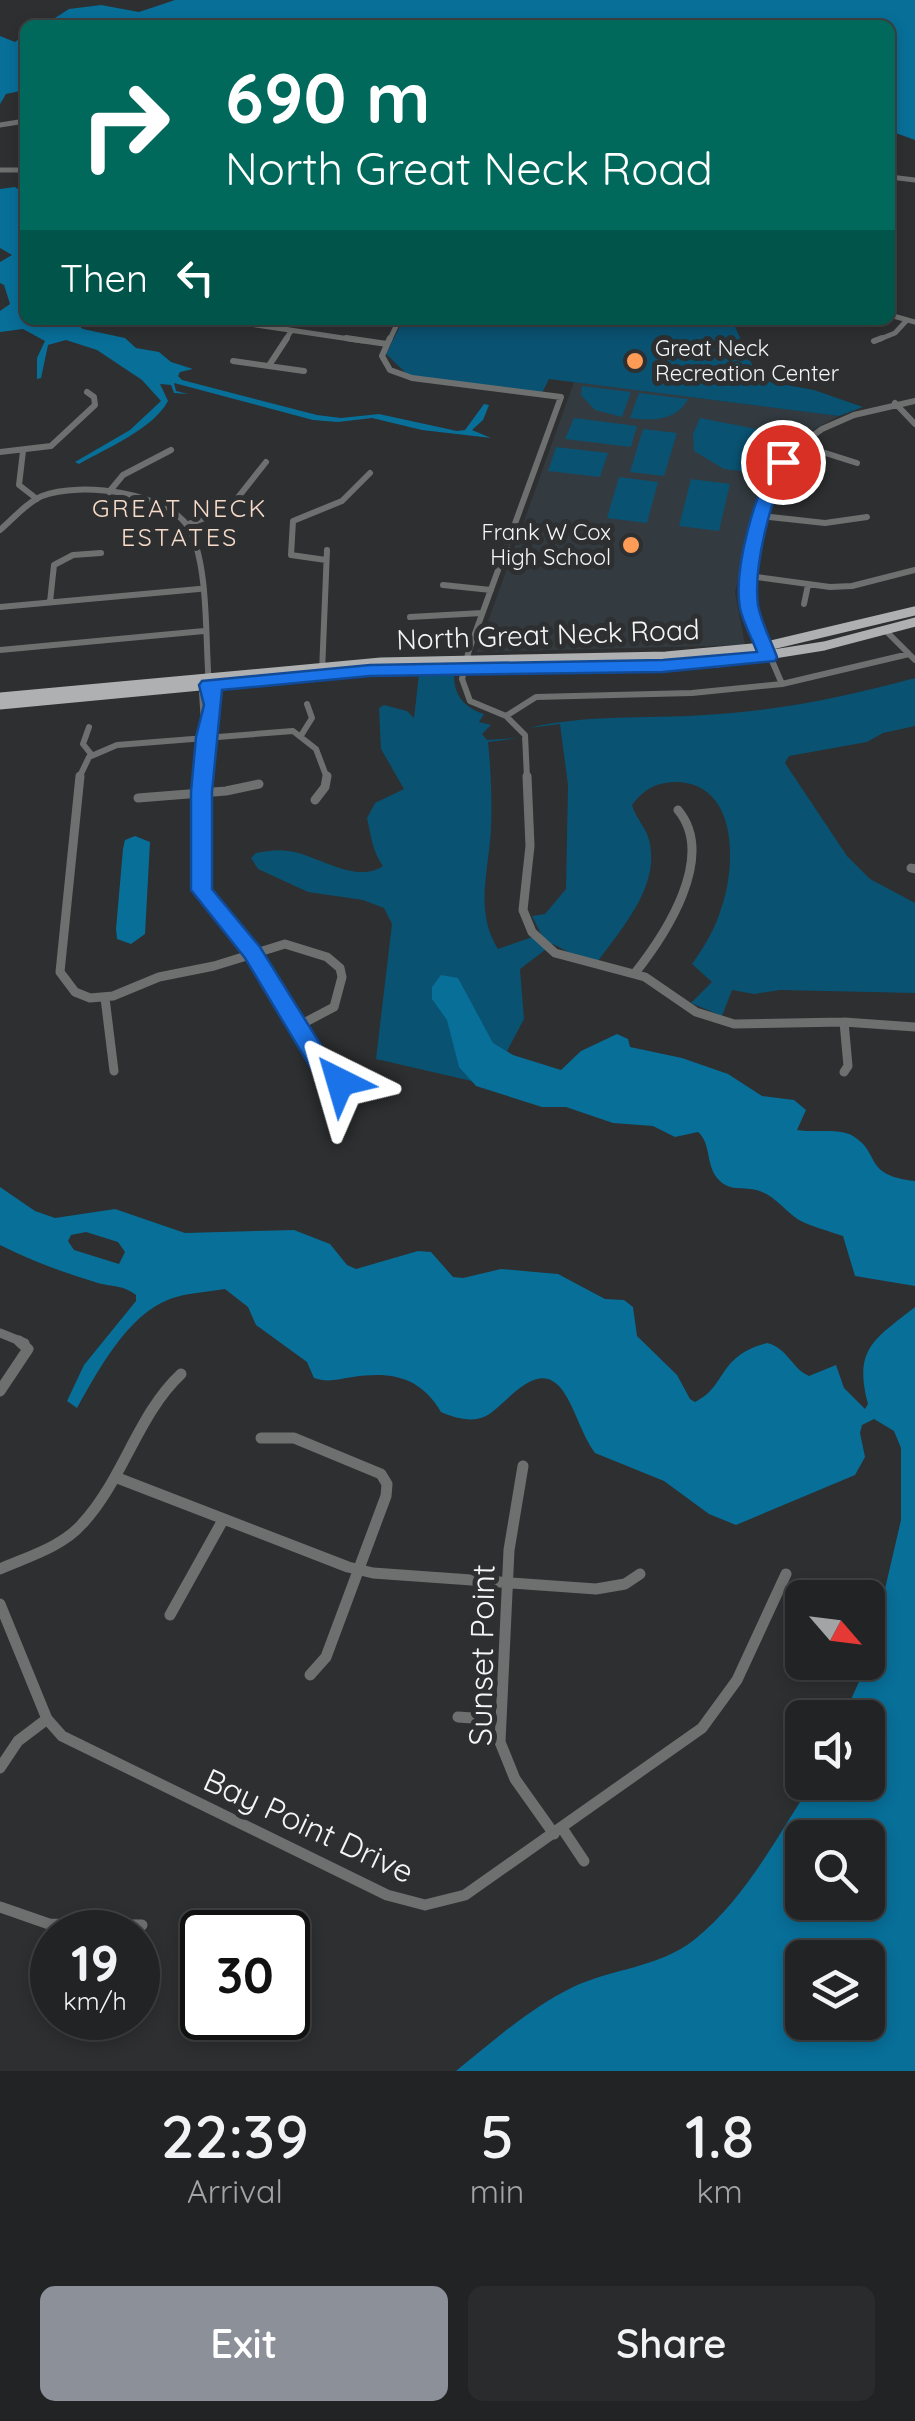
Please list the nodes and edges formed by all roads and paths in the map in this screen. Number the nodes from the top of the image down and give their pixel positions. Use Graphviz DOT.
graph roads {
  1 [pos="911,321"];
  2 [pos="254,325"];
  3 [pos="396,325"];
  4 [pos="291,331"];
  5 [pos="874,341"];
  6 [pos="387,344"];
  7 [pos="233,361"];
  8 [pos="270,364"];
  9 [pos="304,372"];
  10 [pos="87,392"];
  11 [pos="915,401"];
  12 [pos="896,403"];
  13 [pos="915,424"];
  14 [pos="800,445"];
  15 [pos="171,450"];
  16 [pos="23,451"];
  17 [pos="0,452"];
  18 [pos="266,462"];
  19 [pos="857,463"];
  20 [pos="370,473"];
  21 [pos="109,492"];
  22 [pos="37,499"];
  23 [pos="761,516"];
  24 [pos="866,517"];
  25 [pos="188,524"];
  26 [pos="0,530"];
  27 [pos="101,552"];
  28 [pos="915,570"];
  29 [pos="750,576"];
  30 [pos="443,585"];
  31 [pos="808,585"];
  32 [pos="199,589"];
  33 [pos="491,590"];
  34 [pos="50,602"];
  35 [pos="804,604"];
  36 [pos="0,608"];
  37 [pos="915,611"];
  38 [pos="482,614"];
  39 [pos="410,617"];
  40 [pos="915,622"];
  41 [pos="885,630"];
  42 [pos="204,632"];
  43 [pos="0,650"];
  44 [pos="766,652"];
  45 [pos="912,657"];
  46 [pos="465,665"];
  47 [pos="322,671"];
  48 [pos="208,681"];
  49 [pos="782,684"];
  50 [pos="0,697"];
  51 [pos="307,704"];
  52 [pos="0,705"];
  53 [pos="506,716"];
  54 [pos="89,727"];
  55 [pos="302,734"];
  56 [pos="206,737"];
  57 [pos="91,754"];
  58 [pos="259,784"];
  59 [pos="202,792"];
  60 [pos="138,798"];
  61 [pos="315,800"];
  62 [pos="678,810"];
  63 [pos="253,952"];
  64 [pos="635,973"];
  65 [pos="105,998"];
  66 [pos="844,1022"];
  67 [pos="298,1026"];
  68 [pos="915,1027"];
  69 [pos="114,1071"];
  70 [pos="844,1072"];
  71 [pos="340,1082"];
  72 [pos="0,1333"];
  73 [pos="180,1374"];
  74 [pos="0,1391"];
  75 [pos="260,1438"];
  76 [pos="524,1466"];
  77 [pos="115,1477"];
  78 [pos="223,1520"];
  79 [pos="0,1569"];
  80 [pos="360,1570"];
  81 [pos="640,1574"];
  82 [pos="786,1574"];
  83 [pos="509,1584"];
  84 [pos="0,1604"];
  85 [pos="170,1615"];
  86 [pos="310,1675"];
  87 [pos="458,1717"];
  88 [pos="48,1719"];
  89 [pos="500,1720"];
  90 [pos="0,1768"];
  91 [pos="558,1831"];
  92 [pos="584,1861"];
  93 [pos="0,1907"];
  94 [pos="30,1917"];
  1 -- 5 [label="street"];
  2 -- 4 [label="street"];
  3 -- 6 [label="street"];
  4 -- 6 [label="street"];
  4 -- 8 [label="street"];
  6 -- 33 [label="street"];
  7 -- 8 [label="street"];
  8 -- 9 [label="street"];
  10 -- 16 [label="street"];
  11 -- 12 [label="street"];
  12 -- 13 [label="street"];
  12 -- 14 [label="street"];
  14 -- 19 [label="street"];
  14 -- 23 [label="street"];
  15 -- 21 [label="street"];
  16 -- 17 [label="street"];
  16 -- 22 [label="street"];
  18 -- 25 [label="street"];
  20 -- 47 [label="street"];
  21 -- 22 [label="street"];
  21 -- 25 [label="street"];
  22 -- 26 [label="street"];
  23 -- 24 [label="street"];
  23 -- 29 [label="street"];
  25 -- 32 [label="street"];
  27 -- 34 [label="street"];
  28 -- 31 [label="street"];
  29 -- 31 [label="street"];
  29 -- 44 [label="street"];
  30 -- 33 [label="street"];
  31 -- 35 [label="street"];
  32 -- 34 [label="street"];
  32 -- 42 [label="street"];
  33 -- 38 [label="street"];
  34 -- 36 [label="street"];
  37 -- 44 [label="main road, North Great Neck Road"];
  38 -- 39 [label="street"];
  38 -- 46 [label="street"];
  40 -- 41 [label="main road, North Great Neck Road"];
  41 -- 44 [label="main road, North Great Neck Road"];
  41 -- 45 [label="street"];
  42 -- 43 [label="street"];
  42 -- 48 [label="street"];
  44 -- 46 [label="main road, North Great Neck Road"];
  44 -- 49 [label="street"];
  45 -- 49 [label="street"];
  46 -- 47 [label="main road, North Great Neck Road"];
  46 -- 53 [label="street"];
  47 -- 48 [label="main road, North Great Neck Road"];
  48 -- 50 [label="main road, North Great Neck Road"];
  48 -- 52 [label="main road, North Great Neck Road"];
  48 -- 56 [label="street"];
  49 -- 53 [label="street"];
  51 -- 55 [label="street"];
  53 -- 64 [label="street"];
  54 -- 57 [label="street"];
  55 -- 56 [label="street"];
  55 -- 61 [label="street"];
  56 -- 57 [label="street"];
  56 -- 59 [label="street"];
  57 -- 65 [label="street"];
  58 -- 59 [label="street"];
  59 -- 60 [label="street"];
  59 -- 63 [label="street"];
  62 -- 64 [label="street"];
  63 -- 65 [label="street"];
  63 -- 67 [label="street"];
  63 -- 67 [label="street"];
  64 -- 66 [label="street"];
  65 -- 69 [label="street"];
  66 -- 68 [label="street"];
  66 -- 70 [label="street"];
  67 -- 71 [label="street"];
  72 -- 74 [label="street"];
  73 -- 77 [label="street"];
  75 -- 80 [label="street"];
  76 -- 83 [label="street, Sunset Point"];
  77 -- 78 [label="street"];
  77 -- 79 [label="street"];
  78 -- 80 [label="street"];
  78 -- 85 [label="street"];
  80 -- 83 [label="street"];
  80 -- 86 [label="street"];
  81 -- 83 [label="street"];
  82 -- 91 [label="street, Bay Point Drive"];
  83 -- 89 [label="street, Sunset Point"];
  84 -- 88 [label="street, Bay Point Drive"];
  87 -- 89 [label="street"];
  88 -- 90 [label="street"];
  88 -- 91 [label="street, Bay Point Drive"];
  89 -- 91 [label="street, Sunset Point"];
  91 -- 92 [label="street"];
  93 -- 94 [label="street"];
}
